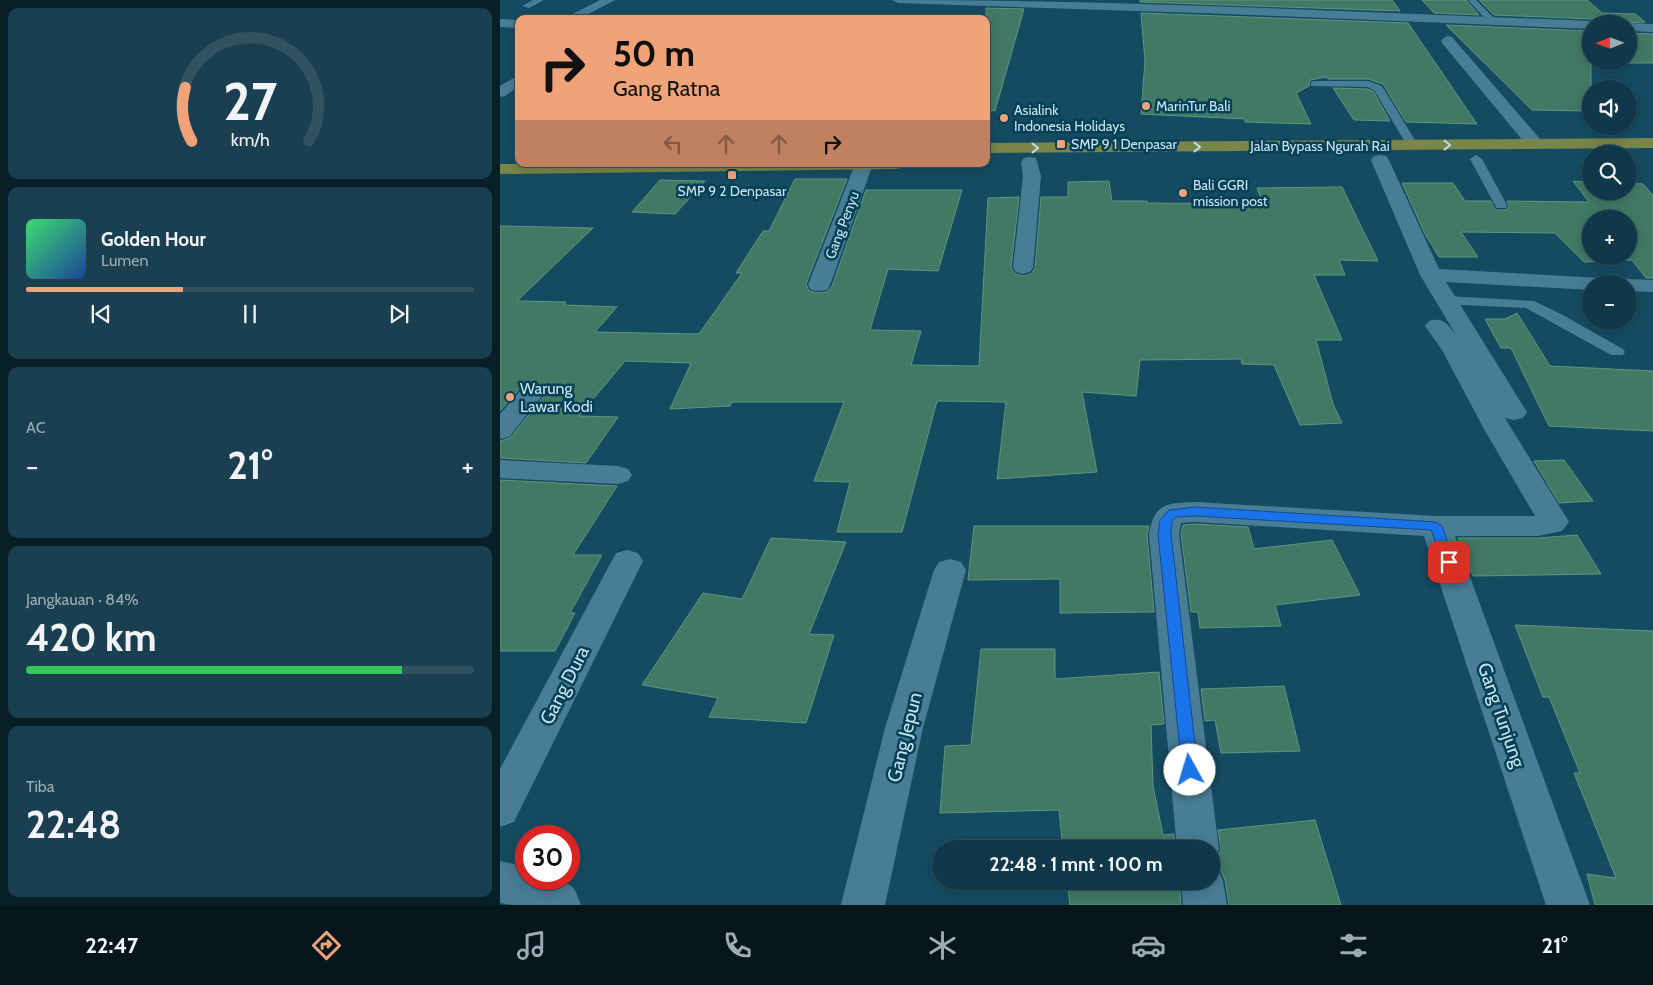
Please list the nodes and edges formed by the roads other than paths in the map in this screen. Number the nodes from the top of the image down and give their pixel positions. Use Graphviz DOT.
graph roads {
  1 [pos="540,0"];
  2 [pos="609,0"];
  3 [pos="898,0"];
  4 [pos="1472,0"];
  5 [pos="994,1"];
  6 [pos="1066,2"];
  7 [pos="526,6"];
  8 [pos="1227,10"];
  9 [pos="577,15"];
  10 [pos="1491,20"];
  11 [pos="500,23"];
  12 [pos="515,24"];
  13 [pos="1227,25"];
  14 [pos="1582,25"];
  15 [pos="1638,27"];
  16 [pos="1653,28"];
  17 [pos="1447,40"];
  18 [pos="515,82"];
  19 [pos="1314,84"];
  20 [pos="500,93"];
  21 [pos="1653,143"];
  22 [pos="1535,144"];
  23 [pos="1412,145"];
  24 [pos="990,148"];
  25 [pos="1582,158"];
  26 [pos="1637,158"];
  27 [pos="1653,158"];
  28 [pos="1476,159"];
  29 [pos="1380,160"];
  30 [pos="1030,162"];
  31 [pos="990,163"];
  32 [pos="646,167"];
  33 [pos="863,167"];
  34 [pos="500,169"];
  35 [pos="1501,205"];
  36 [pos="1023,268"];
  37 [pos="1431,275"];
  38 [pos="1582,283"];
  39 [pos="819,285"];
  40 [pos="1637,285"];
  41 [pos="1651,286"];
  42 [pos="1442,314"];
  43 [pos="1617,352"];
  44 [pos="530,395"];
  45 [pos="1514,412"];
  46 [pos="500,431"];
  47 [pos="500,469"];
  48 [pos="618,475"];
  49 [pos="1436,526"];
  50 [pos="628,562"];
  51 [pos="950,570"];
  52 [pos="500,808"];
  53 [pos="1197,840"];
  54 [pos="500,882"];
  55 [pos="1203,890"];
  56 [pos="559,905"];
  57 [pos="863,905"];
  58 [pos="1204,905"];
  59 [pos="1568,905"];
  1 -- 7 [label="lane"];
  2 -- 9 [label="street"];
  3 -- 5 [label="street"];
  4 -- 10 [label="lane"];
  5 -- 6 [label="street"];
  6 -- 8 [label="street"];
  8 -- 10 [label="street"];
  8 -- 13 [label="street"];
  10 -- 14 [label="street"];
  11 -- 12 [label="street"];
  15 -- 16 [label="street"];
  17 -- 22 [label="street"];
  18 -- 20 [label="street"];
  19 -- 23 [label="lane"];
  21 -- 22 [label="highway, Jalan Bypass Ngurah Rai"];
  23 -- 22 [label="highway, Jalan Bypass Ngurah Rai, one-way"];
  24 -- 23 [label="highway, Jalan Bypass Ngurah Rai, one-way"];
  25 -- 28 [label="highway, Jalan Bypass Ngurah Rai"];
  26 -- 27 [label="highway"];
  28 -- 29 [label="highway, Jalan Bypass Ngurah Rai"];
  28 -- 35 [label="lane"];
  29 -- 30 [label="highway, Jalan Bypass Ngurah Rai"];
  29 -- 37 [label="street"];
  30 -- 31 [label="highway, Jalan Bypass Ngurah Rai"];
  30 -- 36 [label="street"];
  32 -- 34 [label="highway"];
  33 -- 39 [label="street, Gang Penyu"];
  37 -- 38 [label="street"];
  37 -- 42 [label="street"];
  40 -- 41 [label="street"];
  42 -- 43 [label="lane"];
  42 -- 45 [label="street"];
  42 -- 49 [label="street"];
  44 -- 46 [label="street"];
  47 -- 48 [label="street"];
  49 -- 53 [label="street"];
  49 -- 59 [label="street, Gang Tunjung"];
  50 -- 52 [label="street, Gang Dura"];
  51 -- 57 [label="street, Gang Jepun"];
  54 -- 56 [label="street"];
  55 -- 58 [label="street"];
}
